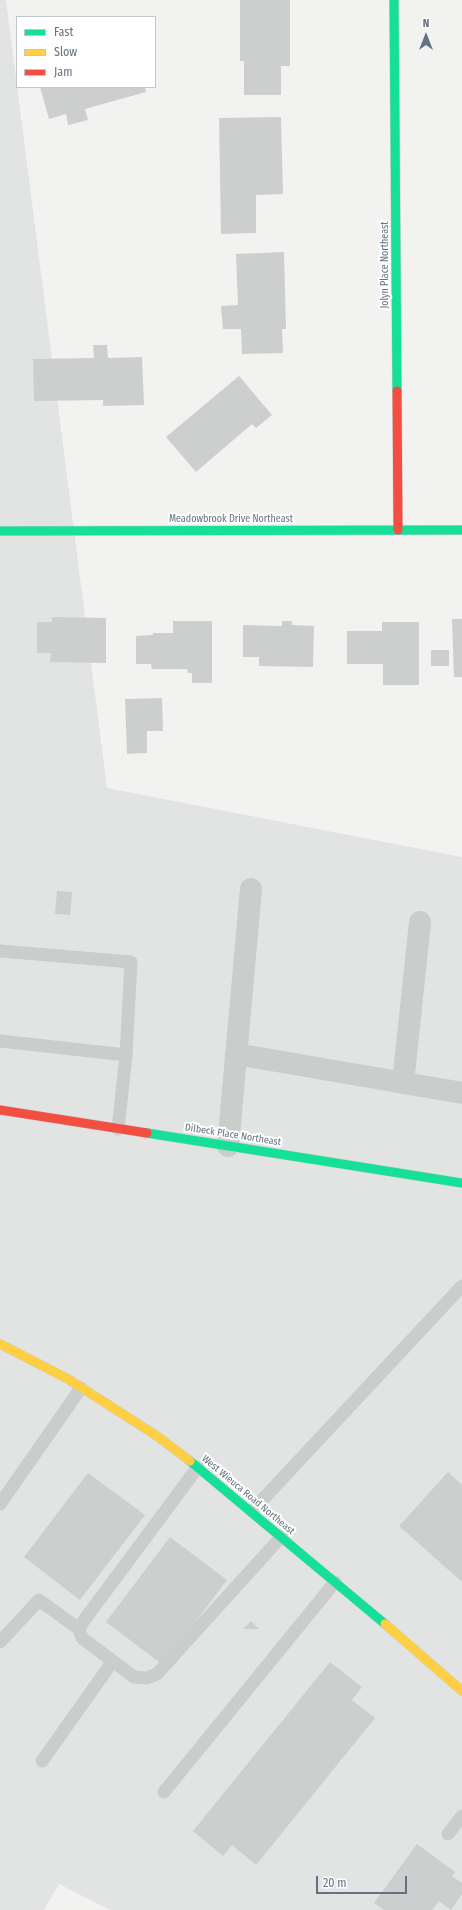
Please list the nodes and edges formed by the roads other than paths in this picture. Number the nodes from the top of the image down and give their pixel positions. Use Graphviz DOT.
graph roads {
  1 [pos="394,0"];
  2 [pos="0,530"];
  3 [pos="398,530"];
  4 [pos="462,530"];
  5 [pos="251,889"];
  6 [pos="420,922"];
  7 [pos="0,951"];
  8 [pos="0,1041"];
  9 [pos="236,1054"];
  10 [pos="126,1055"];
  11 [pos="403,1083"];
  12 [pos="462,1093"];
  13 [pos="0,1110"];
  14 [pos="118,1129"];
  15 [pos="228,1146"];
  16 [pos="462,1183"];
  17 [pos="462,1286"];
  18 [pos="0,1344"];
  19 [pos="81,1388"];
  20 [pos="198,1467"];
  21 [pos="0,1504"];
  22 [pos="252,1511"];
  23 [pos="282,1536"];
  24 [pos="336,1582"];
  25 [pos="79,1629"];
  26 [pos="0,1642"];
  27 [pos="113,1661"];
  28 [pos="462,1691"];
  29 [pos="42,1761"];
  30 [pos="164,1792"];
  31 [pos="462,1816"];
  32 [pos="448,1834"];
  1 -- 3 [label="street, Jolyn Place Northeast"];
  2 -- 3 [label="street, Meadowbrook Drive Northeast"];
  3 -- 4 [label="street, Meadowbrook Drive Northeast"];
  5 -- 9 [label="street"];
  6 -- 11 [label="street"];
  7 -- 10 [label="lane"];
  8 -- 10 [label="lane"];
  9 -- 11 [label="street"];
  9 -- 15 [label="street"];
  10 -- 14 [label="lane"];
  11 -- 12 [label="street"];
  13 -- 14 [label="street, Dilbeck Place Northeast"];
  14 -- 15 [label="street, Dilbeck Place Northeast"];
  15 -- 16 [label="street, Dilbeck Place Northeast"];
  17 -- 22 [label="lane"];
  18 -- 19 [label="street, West Wieuca Road Northeast"];
  19 -- 20 [label="street, West Wieuca Road Northeast"];
  19 -- 21 [label="lane"];
  20 -- 22 [label="street, West Wieuca Road Northeast"];
  20 -- 25 [label="lane"];
  22 -- 23 [label="street, West Wieuca Road Northeast"];
  23 -- 24 [label="street, West Wieuca Road Northeast"];
  23 -- 27 [label="lane"];
  24 -- 28 [label="street, West Wieuca Road Northeast"];
  24 -- 30 [label="lane"];
  25 -- 26 [label="lane"];
  25 -- 27 [label="lane"];
  27 -- 29 [label="lane"];
  31 -- 32 [label="lane"];
}
